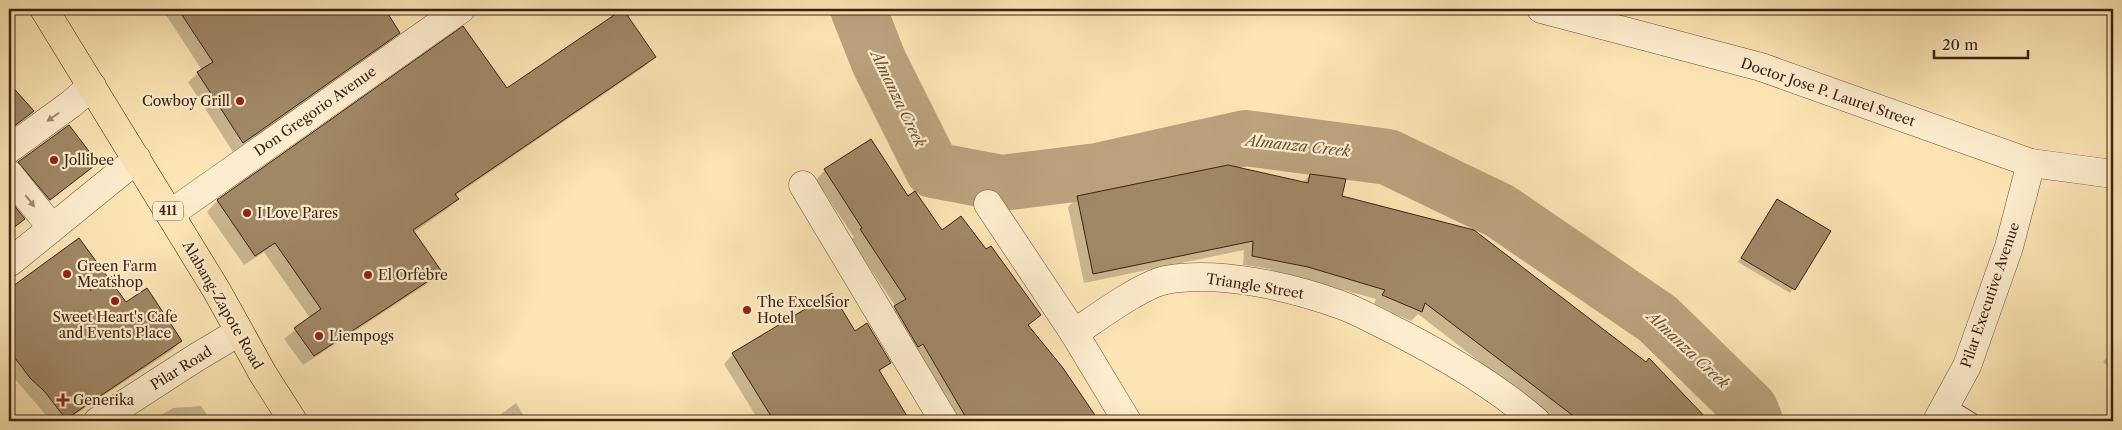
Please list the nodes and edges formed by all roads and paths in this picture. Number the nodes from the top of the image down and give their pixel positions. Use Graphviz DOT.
graph roads {
  1 [pos="461,9"];
  2 [pos="1541,9"];
  3 [pos="52,12"];
  4 [pos="92,86"];
  5 [pos="9,149"];
  6 [pos="137,159"];
  7 [pos="2031,163"];
  8 [pos="9,174"];
  9 [pos="2113,174"];
  10 [pos="803,185"];
  11 [pos="988,204"];
  12 [pos="170,214"];
  13 [pos="52,228"];
  14 [pos="9,263"];
  15 [pos="118,274"];
  16 [pos="90,290"];
  17 [pos="239,332"];
  18 [pos="1074,333"];
  19 [pos="1942,413"];
  20 [pos="98,421"];
  21 [pos="293,421"];
  22 [pos="944,421"];
  23 [pos="1127,421"];
  24 [pos="1536,421"];
  25 [pos="1972,421"];
  1 -- 12 [label="street, Don Gregorio Avenue"];
  2 -- 7 [label="street, Doctor Jose P. Laurel Street"];
  3 -- 4 [label="highway, Alabang-Zapote Road / 411"];
  4 -- 5 [label="street, one-way"];
  4 -- 6 [label="highway, Alabang-Zapote Road / 411"];
  6 -- 12 [label="highway, Alabang-Zapote Road / 411"];
  6 -- 13 [label="street"];
  7 -- 9 [label="street, Doctor Jose P. Laurel Street"];
  7 -- 19 [label="street, Pilar Executive Avenue"];
  8 -- 13 [label="street, one-way"];
  10 -- 22 [label="street"];
  11 -- 18 [label="street"];
  12 -- 17 [label="highway, Alabang-Zapote Road / 411"];
  13 -- 14 [label="street"];
  15 -- 16 [label="path"];
  17 -- 20 [label="street, Pilar Road"];
  17 -- 21 [label="highway, Alabang-Zapote Road / 411"];
  18 -- 23 [label="street"];
  18 -- 24 [label="street, Triangle Street"];
  19 -- 25 [label="lane"];
}
